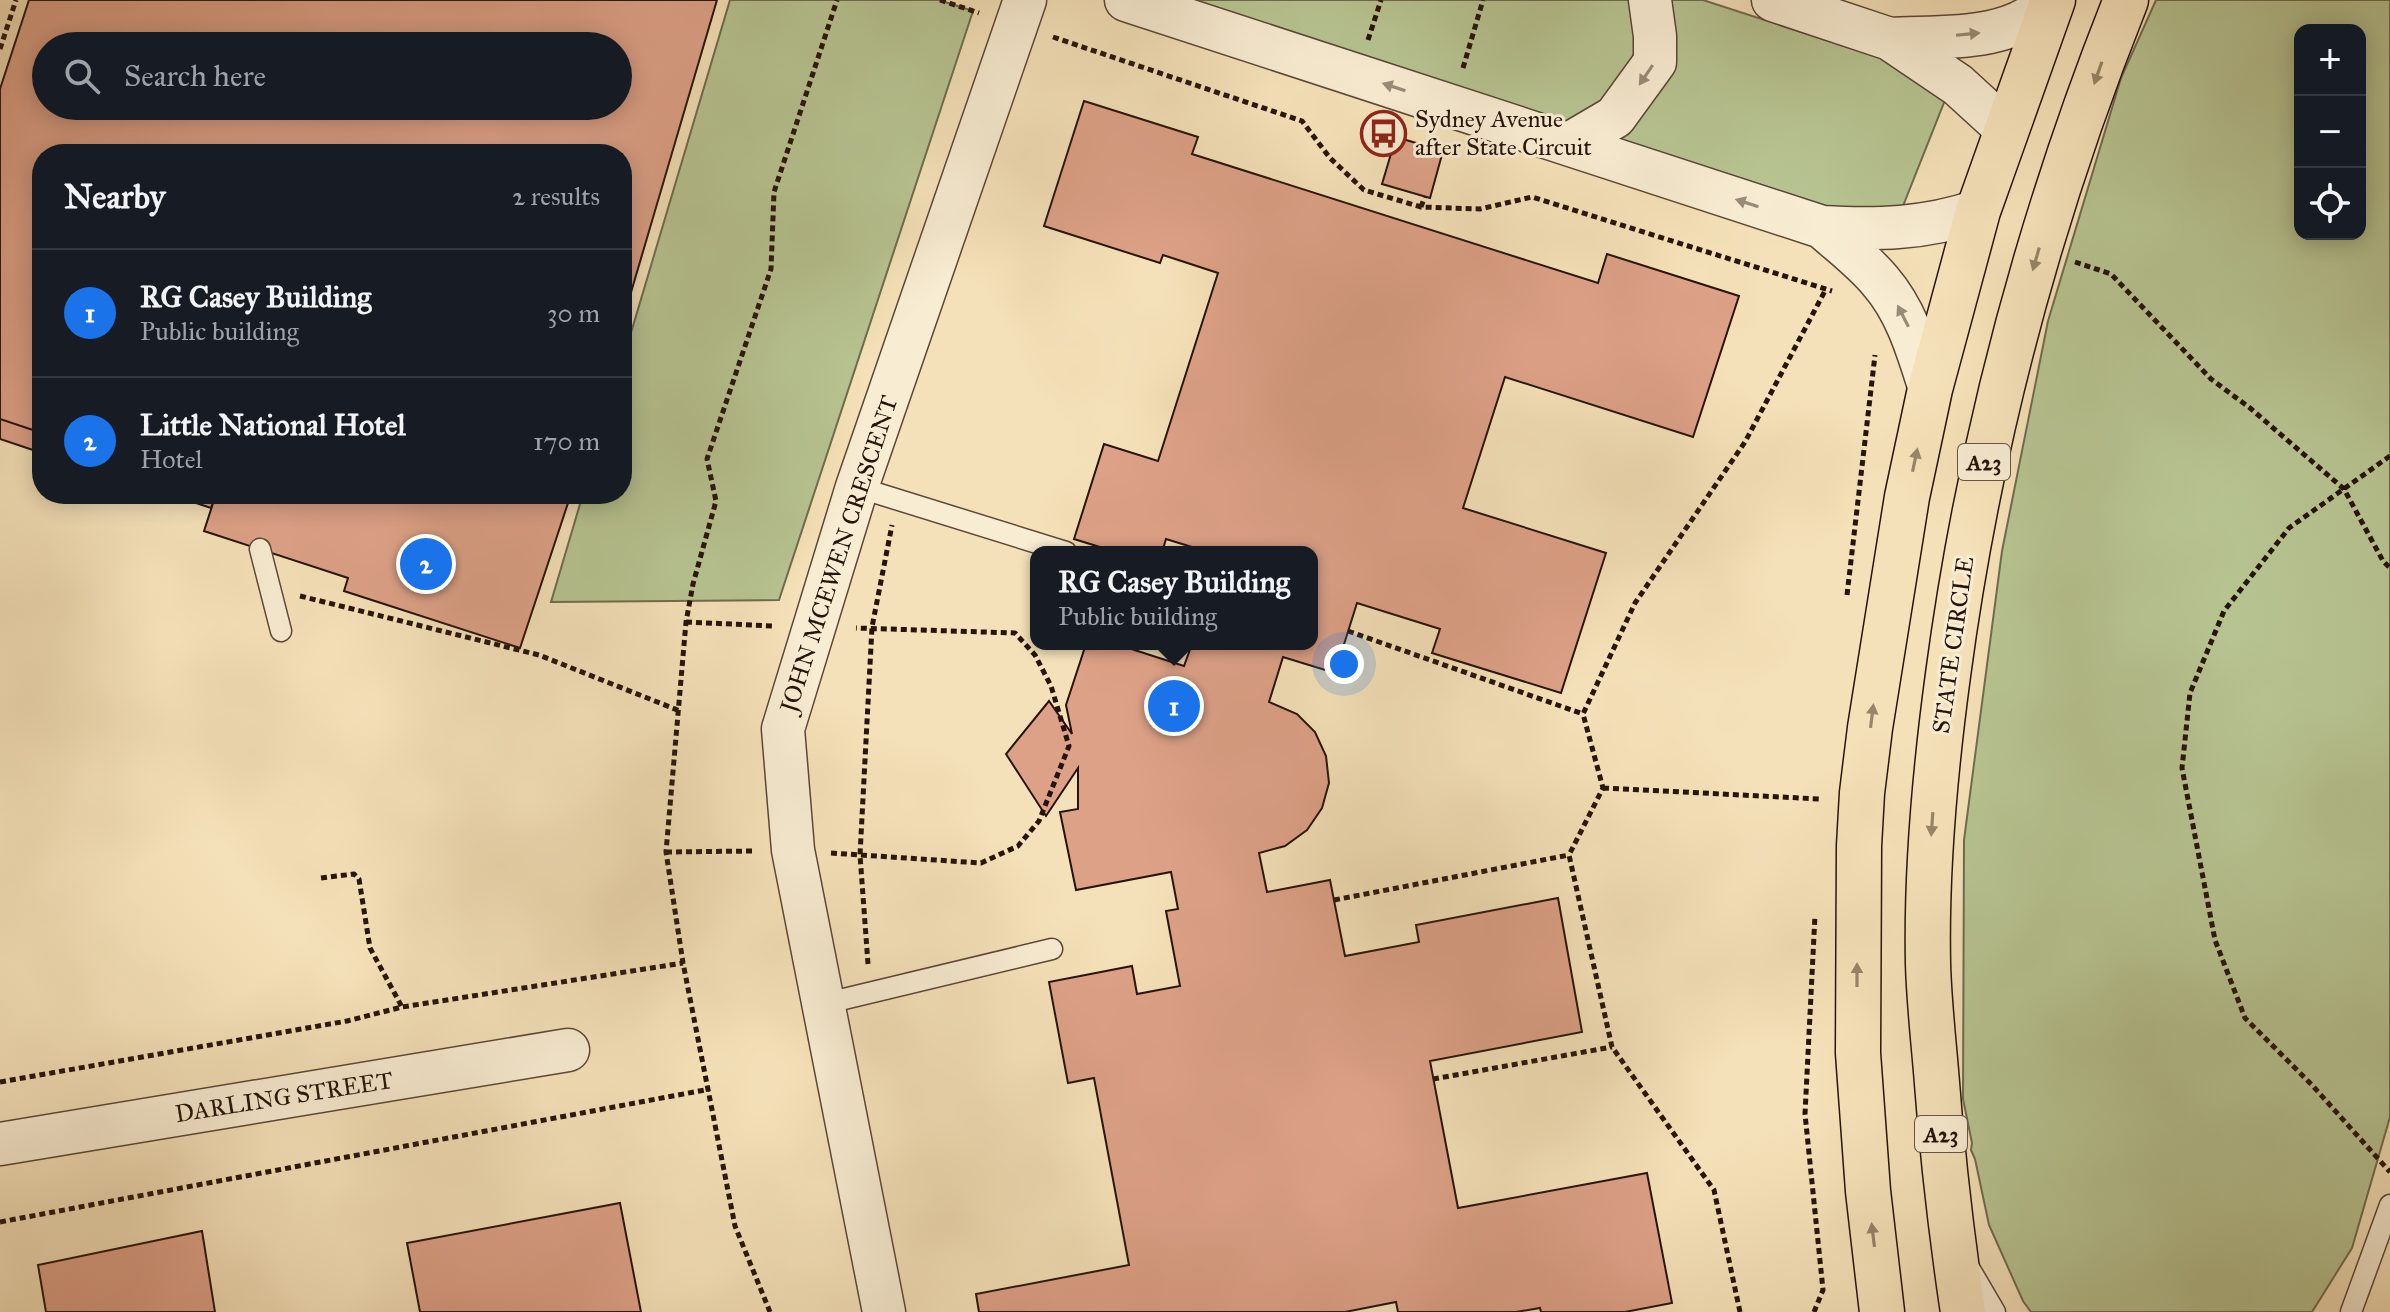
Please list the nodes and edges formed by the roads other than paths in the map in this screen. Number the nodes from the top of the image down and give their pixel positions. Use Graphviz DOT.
graph roads {
  1 [pos="1126,0"];
  2 [pos="1650,0"];
  3 [pos="1773,0"];
  4 [pos="2051,0"];
  5 [pos="2126,0"];
  6 [pos="1021,12"];
  7 [pos="1890,39"];
  8 [pos="2005,128"];
  9 [pos="1569,144"];
  10 [pos="2058,184"];
  11 [pos="1978,211"];
  12 [pos="1822,227"];
  13 [pos="1930,389"];
  14 [pos="857,487"];
  15 [pos="1047,546"];
  16 [pos="260,549"];
  17 [pos="281,631"];
  18 [pos="1052,949"];
  19 [pos="823,1004"];
  20 [pos="568,1050"];
  21 [pos="0,1144"];
  22 [pos="2390,1205"];
  23 [pos="1952,1238"];
  24 [pos="884,1312"];
  25 [pos="1882,1312"];
  26 [pos="1963,1312"];
  27 [pos="1995,1312"];
  28 [pos="2351,1312"];
  9 -- 1 [label="street, one-way"];
  2 -- 9 [label="street, one-way"];
  3 -- 7 [label="street"];
  7 -- 4 [label="street, one-way"];
  4 -- 8 [label="highway"];
  5 -- 10 [label="highway, STATE CIRCLE / A23, one-way"];
  6 -- 14 [label="street, JOHN MCEWEN CRESCENT"];
  7 -- 8 [label="street"];
  8 -- 10 [label="highway"];
  8 -- 11 [label="highway"];
  12 -- 9 [label="street, one-way"];
  10 -- 11 [label="highway"];
  10 -- 23 [label="highway, STATE CIRCLE / A23, one-way"];
  11 -- 12 [label="street"];
  11 -- 13 [label="highway"];
  13 -- 12 [label="street, one-way"];
  25 -- 13 [label="highway, one-way"];
  14 -- 15 [label="lane"];
  14 -- 19 [label="street, JOHN MCEWEN CRESCENT"];
  16 -- 17 [label="lane"];
  18 -- 19 [label="lane"];
  19 -- 24 [label="street, JOHN MCEWEN CRESCENT"];
  20 -- 21 [label="street, DARLING STREET"];
  22 -- 28 [label="lane"];
  23 -- 26 [label="highway, STATE CIRCLE / A23"];
  23 -- 27 [label="lane"];
}
